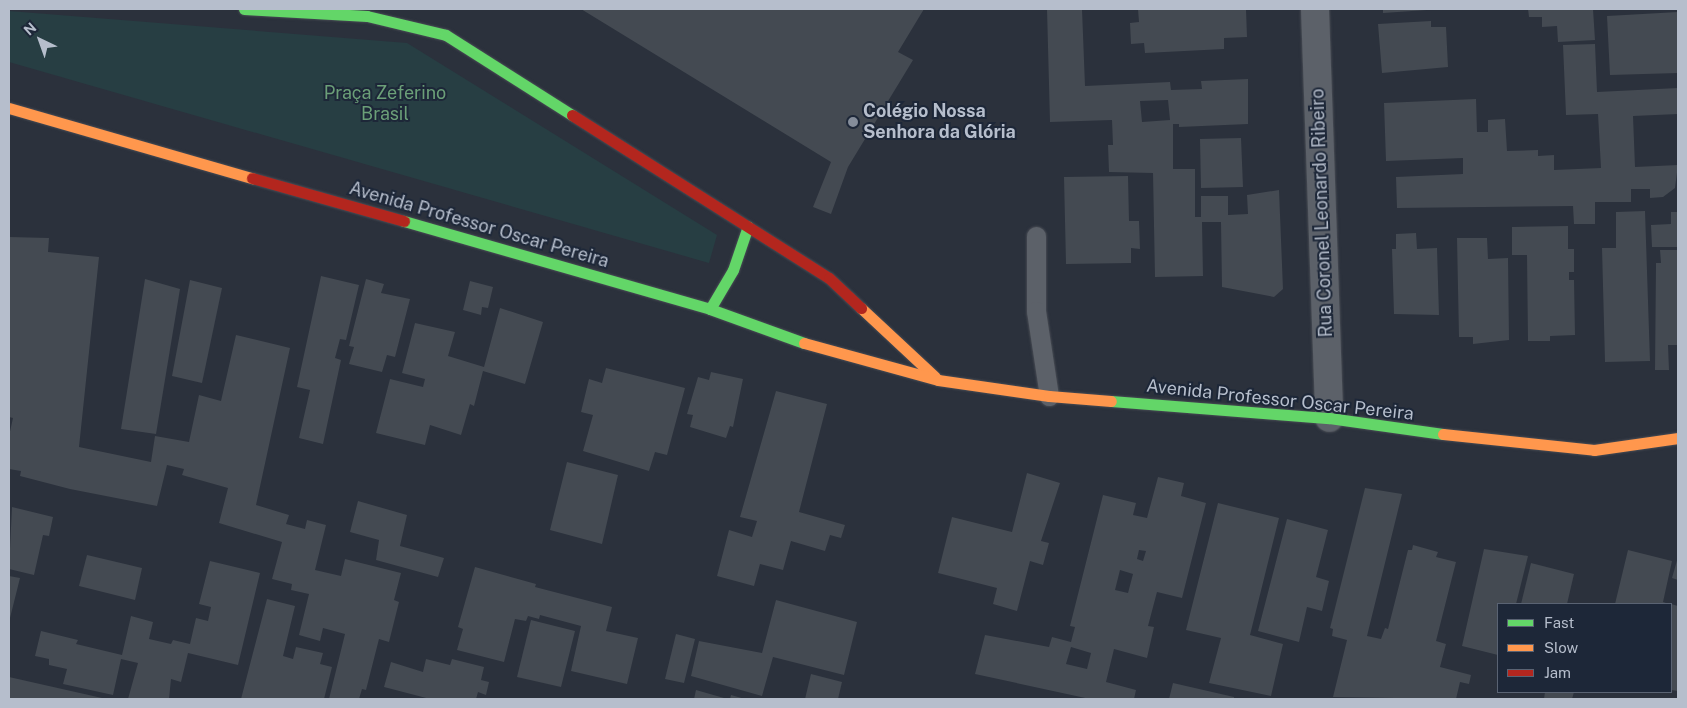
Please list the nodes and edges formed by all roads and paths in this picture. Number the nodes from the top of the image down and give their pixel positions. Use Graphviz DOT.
graph roads {
  1 [pos="244,9"];
  2 [pos="1315,9"];
  3 [pos="9,108"];
  4 [pos="748,226"];
  5 [pos="1036,236"];
  6 [pos="710,309"];
  7 [pos="938,380"];
  8 [pos="1049,396"];
  9 [pos="1329,418"];
  10 [pos="1678,438"];
  1 -- 4 [label="main road"];
  2 -- 9 [label="street, Rua Coronel Leonardo Ribeiro"];
  3 -- 6 [label="main road, Avenida Professor Oscar Pereira"];
  4 -- 6 [label="main road"];
  4 -- 7 [label="main road"];
  5 -- 8 [label="lane"];
  6 -- 7 [label="main road, Avenida Professor Oscar Pereira"];
  7 -- 8 [label="main road, Avenida Professor Oscar Pereira"];
  8 -- 9 [label="main road, Avenida Professor Oscar Pereira"];
  9 -- 10 [label="main road, Avenida Professor Oscar Pereira"];
}
